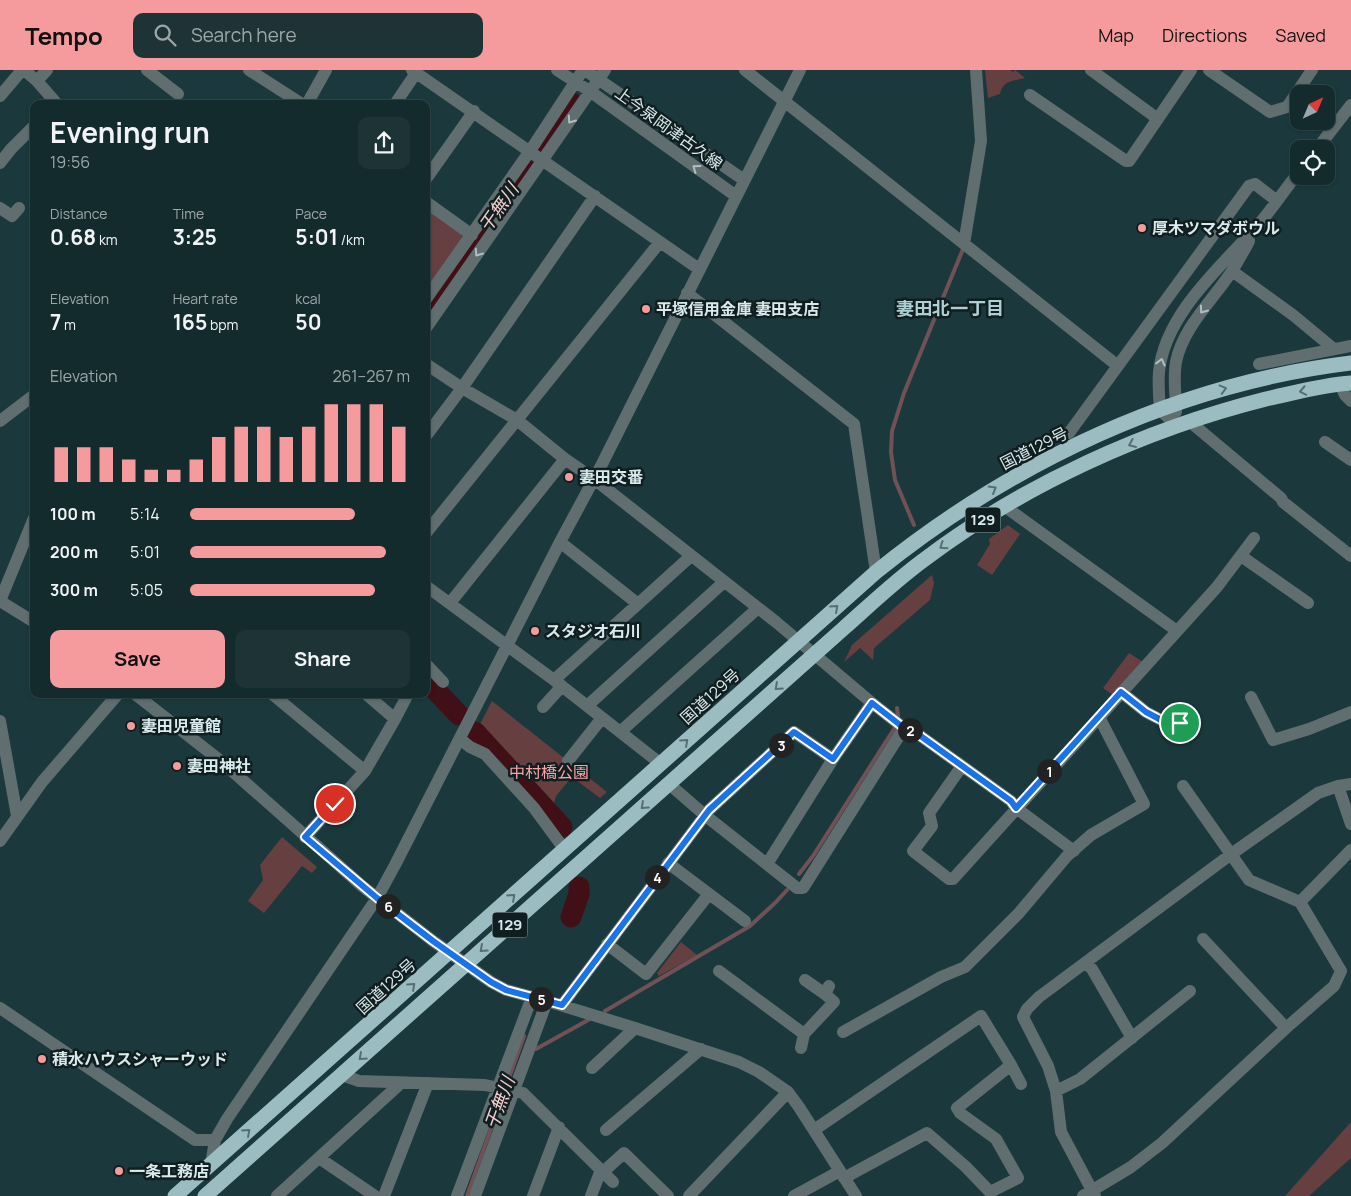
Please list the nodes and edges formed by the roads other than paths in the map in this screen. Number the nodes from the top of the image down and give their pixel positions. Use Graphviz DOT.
graph roads {
  1 [pos="23,70"];
  2 [pos="47,70"];
  3 [pos="147,70"];
  4 [pos="248,70"];
  5 [pos="326,70"];
  6 [pos="557,70"];
  7 [pos="584,70"];
  8 [pos="745,70"];
  9 [pos="800,70"];
  10 [pos="976,70"];
  11 [pos="1090,70"];
  12 [pos="1191,70"];
  13 [pos="1209,70"];
  14 [pos="1312,70"];
  15 [pos="414,71"];
  16 [pos="602,75"];
  17 [pos="37,81"];
  18 [pos="575,82"];
  19 [pos="591,92"];
  20 [pos="178,94"];
  21 [pos="1030,95"];
  22 [pos="0,96"];
  23 [pos="54,100"];
  24 [pos="296,100"];
  25 [pos="309,100"];
  26 [pos="397,100"];
  27 [pos="784,101"];
  28 [pos="1351,105"];
  29 [pos="474,112"];
  30 [pos="1158,119"];
  31 [pos="30,130"];
  32 [pos="1324,140"];
  33 [pos="536,155"];
  34 [pos="0,163"];
  35 [pos="430,173"];
  36 [pos="744,180"];
  37 [pos="1290,184"];
  38 [pos="595,196"];
  39 [pos="736,196"];
  40 [pos="1277,201"];
  41 [pos="430,205"];
  42 [pos="0,208"];
  43 [pos="19,208"];
  44 [pos="1259,223"];
  45 [pos="472,235"];
  46 [pos="660,242"];
  47 [pos="964,244"];
  48 [pos="699,269"];
  49 [pos="1232,271"];
  50 [pos="430,293"];
  51 [pos="687,293"];
  52 [pos="430,322"];
  53 [pos="1351,346"];
  54 [pos="1334,349"];
  55 [pos="1351,363"];
  56 [pos="1259,364"];
  57 [pos="1118,366"];
  58 [pos="430,367"];
  59 [pos="1345,383"];
  60 [pos="462,388"];
  61 [pos="30,398"];
  62 [pos="1351,401"];
  63 [pos="1176,404"];
  64 [pos="1160,410"];
  65 [pos="517,420"];
  66 [pos="0,421"];
  67 [pos="1183,424"];
  68 [pos="430,431"];
  69 [pos="1069,433"];
  70 [pos="1325,442"];
  71 [pos="565,459"];
  72 [pos="1351,460"];
  73 [pos="594,479"];
  74 [pos="1004,506"];
  75 [pos="30,528"];
  76 [pos="430,528"];
  77 [pos="1254,538"];
  78 [pos="560,542"];
  79 [pos="691,556"];
  80 [pos="1241,556"];
  81 [pos="1351,556"];
  82 [pos="876,572"];
  83 [pos="724,582"];
  84 [pos="430,589"];
  85 [pos="0,601"];
  86 [pos="450,603"];
  87 [pos="1308,603"];
  88 [pos="638,604"];
  89 [pos="758,608"];
  90 [pos="30,620"];
  91 [pos="1177,631"];
  92 [pos="799,640"];
  93 [pos="507,645"];
  94 [pos="815,654"];
  95 [pos="430,668"];
  96 [pos="443,682"];
  97 [pos="558,683"];
  98 [pos="1121,692"];
  99 [pos="1251,697"];
  100 [pos="115,698"];
  101 [pos="140,698"];
  102 [pos="277,698"];
  103 [pos="371,698"];
  104 [pos="406,698"];
  105 [pos="872,703"];
  106 [pos="587,706"];
  107 [pos="544,707"];
  108 [pos="1351,712"];
  109 [pos="1098,716"];
  110 [pos="1180,716"];
  111 [pos="602,718"];
  112 [pos="395,719"];
  113 [pos="0,721"];
  114 [pos="904,728"];
  115 [pos="620,732"];
  116 [pos="460,739"];
  117 [pos="833,759"];
  118 [pos="568,761"];
  119 [pos="661,764"];
  120 [pos="962,766"];
  121 [pos="365,771"];
  122 [pos="669,784"];
  123 [pos="1351,784"];
  124 [pos="1183,786"];
  125 [pos="1338,786"];
  126 [pos="1016,808"];
  127 [pos="17,816"];
  128 [pos="706,816"];
  129 [pos="1351,824"];
  130 [pos="305,837"];
  131 [pos="0,841"];
  132 [pos="564,850"];
  133 [pos="1351,850"];
  134 [pos="1074,851"];
  135 [pos="1230,855"];
  136 [pos="668,863"];
  137 [pos="767,864"];
  138 [pos="709,894"];
  139 [pos="377,898"];
  140 [pos="1300,902"];
  141 [pos="745,921"];
  142 [pos="1203,939"];
  143 [pos="607,944"];
  144 [pos="449,953"];
  145 [pos="1086,962"];
  146 [pos="465,964"];
  147 [pos="718,971"];
  148 [pos="806,980"];
  149 [pos="1190,991"];
  150 [pos="532,996"];
  151 [pos="547,1001"];
  152 [pos="562,1005"];
  153 [pos="0,1008"];
  154 [pos="635,1028"];
  155 [pos="1286,1028"];
  156 [pos="843,1032"];
  157 [pos="804,1034"];
  158 [pos="1132,1038"];
  159 [pos="801,1048"];
  160 [pos="701,1050"];
  161 [pos="1011,1065"];
  162 [pos="592,1068"];
  163 [pos="342,1075"];
  164 [pos="401,1083"];
  165 [pos="428,1083"];
  166 [pos="1021,1084"];
  167 [pos="506,1089"];
  168 [pos="788,1092"];
  169 [pos="1056,1092"];
  170 [pos="559,1127"];
  171 [pos="606,1130"];
  172 [pos="814,1130"];
  173 [pos="215,1140"];
  174 [pos="319,1158"];
  175 [pos="210,1165"];
  176 [pos="602,1171"];
  177 [pos="842,1175"];
  178 [pos="613,1182"];
  179 [pos="1090,1194"];
  180 [pos="175,1196"];
  181 [pos="205,1196"];
  182 [pos="277,1196"];
  183 [pos="375,1196"];
  184 [pos="384,1196"];
  185 [pos="457,1196"];
  186 [pos="475,1196"];
  187 [pos="533,1196"];
  188 [pos="591,1196"];
  189 [pos="668,1196"];
  190 [pos="689,1196"];
  191 [pos="794,1196"];
  192 [pos="856,1196"];
  1 -- 17 [label="street"];
  1 -- 22 [label="street"];
  2 -- 17 [label="street"];
  3 -- 20 [label="street"];
  4 -- 24 [label="street"];
  5 -- 25 [label="street"];
  6 -- 18 [label="street, 上今泉岡津古久線"];
  7 -- 16 [label="street, 上今泉岡津古久線"];
  7 -- 18 [label="street"];
  8 -- 27 [label="street"];
  9 -- 27 [label="street"];
  10 -- 47 [label="street"];
  11 -- 30 [label="street"];
  12 -- 30 [label="street"];
  13 -- 14 [label="street"];
  15 -- 26 [label="street"];
  15 -- 29 [label="street"];
  16 -- 19 [label="street"];
  16 -- 36 [label="street, 上今泉岡津古久線"];
  17 -- 23 [label="street"];
  18 -- 19 [label="street, 上今泉岡津古久線"];
  18 -- 33 [label="street"];
  19 -- 33 [label="street, one-way"];
  39 -- 19 [label="street, 上今泉岡津古久線, one-way"];
  21 -- 30 [label="street"];
  27 -- 36 [label="street"];
  27 -- 47 [label="street"];
  28 -- 32 [label="street"];
  29 -- 33 [label="street"];
  29 -- 35 [label="street"];
  31 -- 34 [label="street"];
  33 -- 38 [label="street"];
  33 -- 45 [label="street"];
  33 -- 52 [label="street, one-way"];
  36 -- 39 [label="street"];
  37 -- 40 [label="street"];
  38 -- 46 [label="street"];
  38 -- 60 [label="street"];
  39 -- 48 [label="street"];
  40 -- 44 [label="street"];
  40 -- 57 [label="street"];
  41 -- 45 [label="street"];
  42 -- 43 [label="street"];
  44 -- 49 [label="street"];
  64 -- 44 [label="street, one-way"];
  45 -- 50 [label="street"];
  46 -- 48 [label="street"];
  46 -- 65 [label="street"];
  47 -- 57 [label="street"];
  48 -- 51 [label="street"];
  49 -- 54 [label="street"];
  49 -- 63 [label="street, one-way"];
  51 -- 73 [label="street"];
  51 -- 82 [label="street"];
  53 -- 54 [label="street"];
  54 -- 56 [label="street"];
  63 -- 55 [label="highway, 国道129号 / 129, one-way"];
  57 -- 69 [label="street"];
  58 -- 60 [label="street"];
  59 -- 62 [label="street"];
  59 -- 67 [label="highway, 129, one-way"];
  60 -- 65 [label="street"];
  60 -- 68 [label="street"];
  61 -- 66 [label="street"];
  63 -- 64 [label="highway, 国道129号 / 129"];
  63 -- 67 [label="street"];
  64 -- 67 [label="street"];
  82 -- 64 [label="highway, 国道129号 / 129, one-way"];
  65 -- 71 [label="street"];
  65 -- 76 [label="street"];
  67 -- 74 [label="highway, 129, one-way"];
  67 -- 81 [label="street"];
  70 -- 72 [label="street"];
  71 -- 73 [label="street"];
  71 -- 86 [label="street"];
  73 -- 78 [label="street"];
  73 -- 79 [label="street"];
  74 -- 91 [label="street"];
  74 -- 94 [label="highway, 129, one-way"];
  75 -- 85 [label="street"];
  77 -- 80 [label="street"];
  78 -- 88 [label="street"];
  78 -- 93 [label="street"];
  79 -- 83 [label="street"];
  79 -- 88 [label="street"];
  80 -- 87 [label="street"];
  80 -- 91 [label="street"];
  92 -- 82 [label="highway, 国道129号 / 129, one-way"];
  83 -- 89 [label="street"];
  83 -- 106 [label="street"];
  84 -- 86 [label="street"];
  85 -- 90 [label="street"];
  86 -- 93 [label="street"];
  88 -- 97 [label="street"];
  89 -- 92 [label="street"];
  89 -- 115 [label="street"];
  91 -- 98 [label="street"];
  92 -- 94 [label="street"];
  119 -- 92 [label="highway, 国道129号 / 129, one-way"];
  93 -- 97 [label="street"];
  93 -- 116 [label="street"];
  94 -- 105 [label="street"];
  94 -- 122 [label="highway, 129, one-way"];
  95 -- 96 [label="street"];
  97 -- 106 [label="street"];
  97 -- 107 [label="street"];
  98 -- 109 [label="street"];
  98 -- 110 [label="street"];
  99 -- 108 [label="street"];
  100 -- 127 [label="street"];
  101 -- 130 [label="street"];
  102 -- 121 [label="street"];
  103 -- 112 [label="street"];
  104 -- 112 [label="street"];
  105 -- 114 [label="street"];
  105 -- 117 [label="street"];
  106 -- 111 [label="street"];
  109 -- 126 [label="street"];
  109 -- 134 [label="street"];
  111 -- 115 [label="street"];
  111 -- 118 [label="street"];
  112 -- 121 [label="street"];
  113 -- 127 [label="street"];
  114 -- 120 [label="street"];
  114 -- 137 [label="street"];
  115 -- 119 [label="street"];
  116 -- 132 [label="street"];
  116 -- 139 [label="street"];
  117 -- 128 [label="street"];
  117 -- 137 [label="street"];
  119 -- 132 [label="highway, 国道129号 / 129"];
  120 -- 126 [label="street"];
  120 -- 126 [label="street"];
  121 -- 130 [label="street"];
  122 -- 128 [label="street"];
  122 -- 146 [label="highway, 129, one-way"];
  123 -- 125 [label="street"];
  124 -- 135 [label="street"];
  125 -- 129 [label="street"];
  125 -- 135 [label="street"];
  126 -- 134 [label="street"];
  127 -- 131 [label="street"];
  128 -- 136 [label="street"];
  128 -- 137 [label="street"];
  130 -- 139 [label="street"];
  144 -- 132 [label="highway, 国道129号 / 129, one-way"];
  133 -- 140 [label="street"];
  134 -- 156 [label="street"];
  135 -- 140 [label="street"];
  135 -- 145 [label="street"];
  136 -- 138 [label="street"];
  136 -- 143 [label="street"];
  138 -- 141 [label="street"];
  138 -- 143 [label="street"];
  139 -- 144 [label="street"];
  139 -- 173 [label="street"];
  140 -- 155 [label="street"];
  142 -- 155 [label="street"];
  143 -- 152 [label="street"];
  144 -- 146 [label="street"];
  175 -- 144 [label="highway, 国道129号 / 129, one-way"];
  145 -- 158 [label="street"];
  145 -- 169 [label="street"];
  146 -- 150 [label="street"];
  146 -- 163 [label="highway, 129, one-way"];
  147 -- 157 [label="street"];
  148 -- 157 [label="street"];
  149 -- 158 [label="street"];
  150 -- 151 [label="street"];
  150 -- 167 [label="street"];
  151 -- 152 [label="street"];
  151 -- 167 [label="street"];
  152 -- 154 [label="street"];
  153 -- 173 [label="street"];
  154 -- 160 [label="street"];
  154 -- 162 [label="street"];
  155 -- 179 [label="street"];
  157 -- 159 [label="street"];
  158 -- 169 [label="street"];
  160 -- 168 [label="street"];
  160 -- 171 [label="street"];
  161 -- 166 [label="street"];
  161 -- 172 [label="street"];
  161 -- 177 [label="street"];
  163 -- 164 [label="street"];
  163 -- 181 [label="highway, 129"];
  164 -- 165 [label="street"];
  164 -- 174 [label="street"];
  165 -- 167 [label="street"];
  165 -- 184 [label="street"];
  167 -- 170 [label="street"];
  167 -- 185 [label="street"];
  167 -- 186 [label="street"];
  168 -- 172 [label="street"];
  168 -- 190 [label="street"];
  169 -- 179 [label="street"];
  170 -- 176 [label="street"];
  170 -- 187 [label="street"];
  172 -- 177 [label="street"];
  173 -- 175 [label="street"];
  174 -- 182 [label="street"];
  174 -- 183 [label="street"];
  175 -- 180 [label="highway, 国道129号 / 129"];
  176 -- 178 [label="street"];
  176 -- 188 [label="street"];
  176 -- 189 [label="street"];
  177 -- 191 [label="street"];
  177 -- 192 [label="street"];
}
